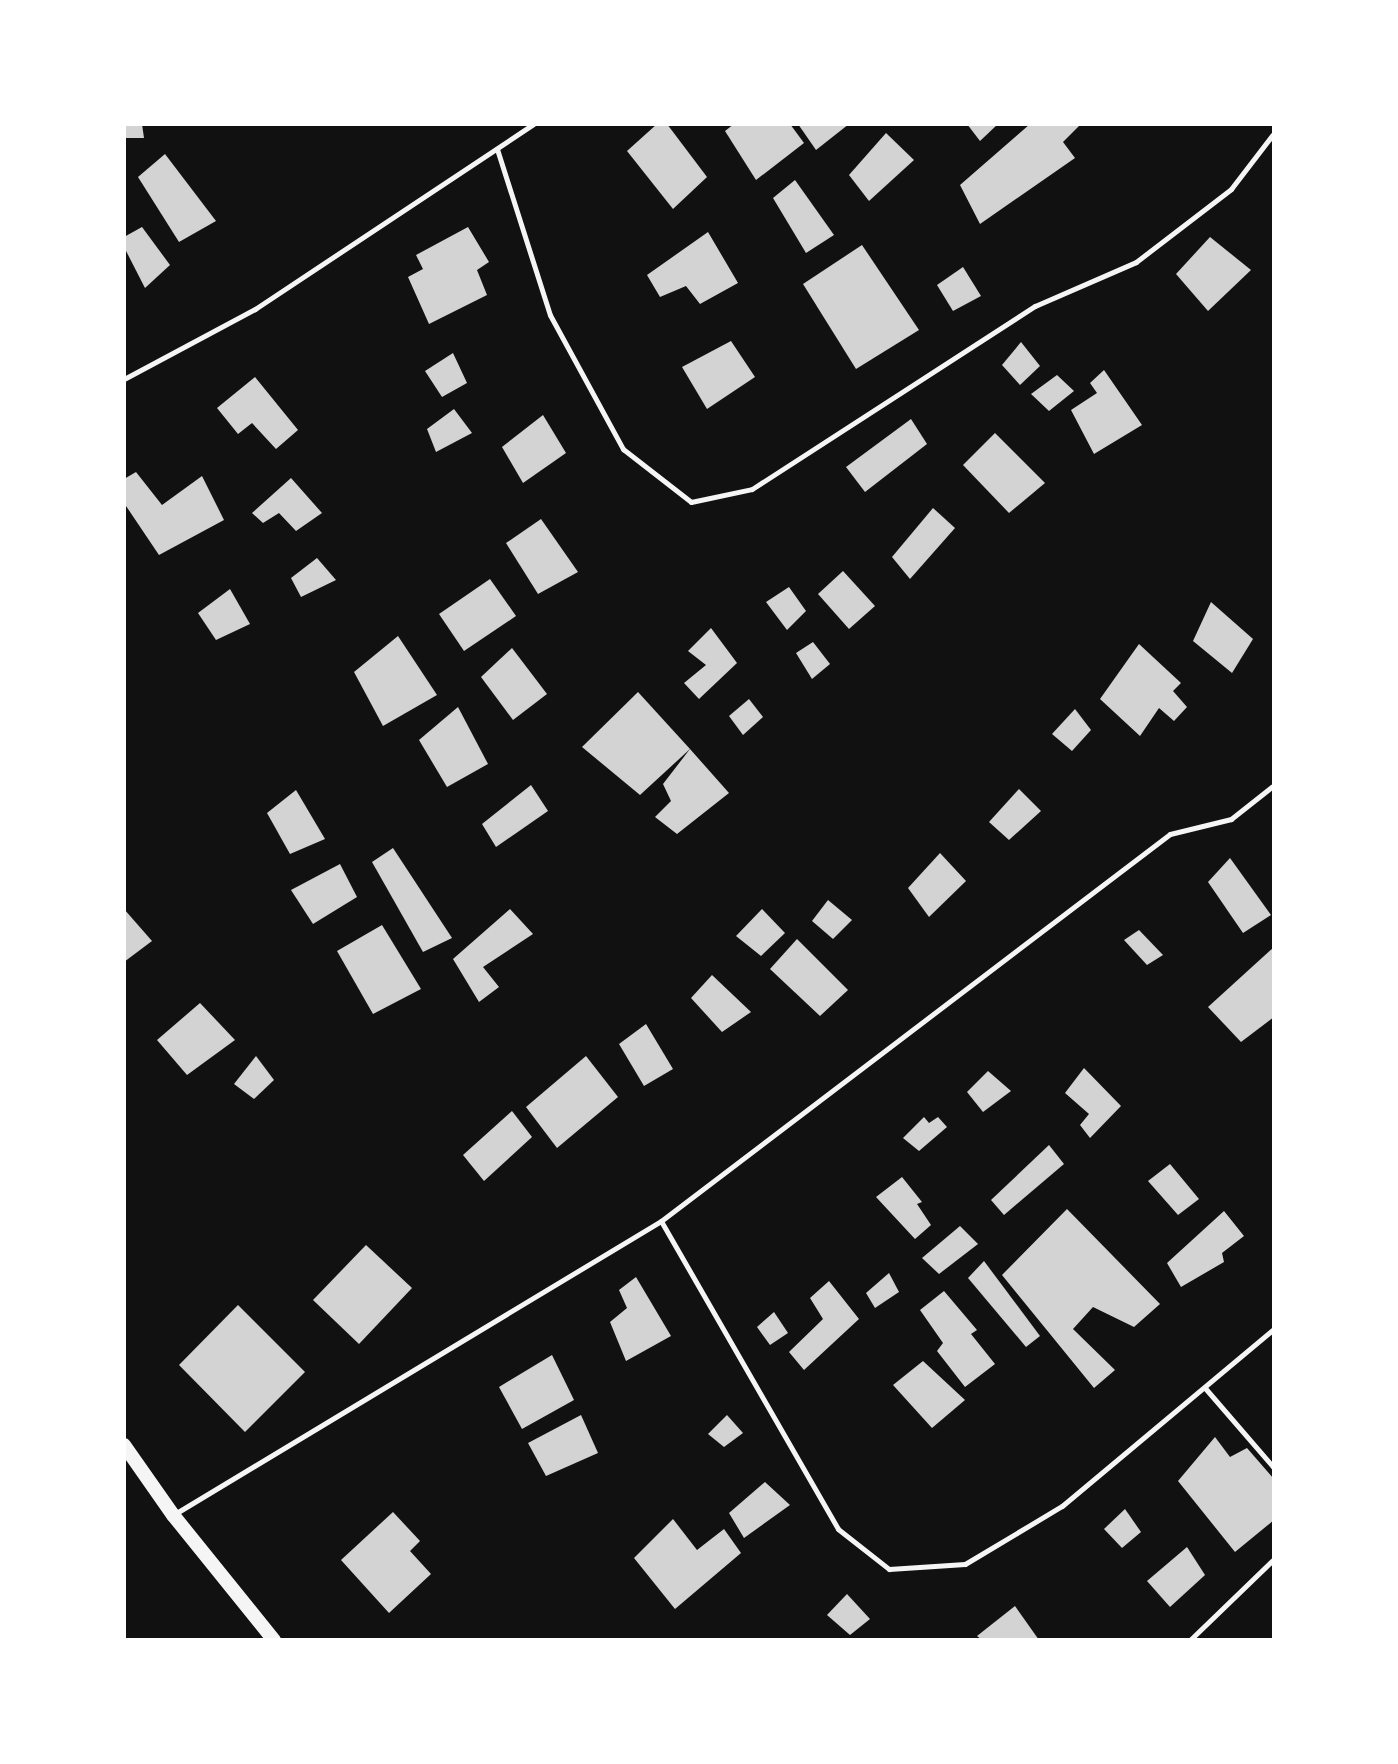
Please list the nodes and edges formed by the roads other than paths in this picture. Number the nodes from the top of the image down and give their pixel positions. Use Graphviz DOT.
graph roads {
  1 [pos="533,124"];
  2 [pos="1274,133"];
  3 [pos="496,149"];
  4 [pos="124,379"];
  5 [pos="1274,785"];
  6 [pos="661,1221"];
  7 [pos="1274,1329"];
  8 [pos="1205,1388"];
  9 [pos="124,1445"];
  10 [pos="1274,1468"];
  11 [pos="173,1515"];
  12 [pos="1274,1559"];
  13 [pos="274,1640"];
  14 [pos="1190,1640"];
  1 -- 3 [label="lane"];
  2 -- 3 [label="lane"];
  3 -- 4 [label="lane"];
  5 -- 6 [label="lane"];
  6 -- 8 [label="lane"];
  6 -- 11 [label="lane"];
  7 -- 8 [label="lane"];
  8 -- 10 [label="lane"];
  9 -- 11 [label="main road"];
  11 -- 13 [label="main road"];
  12 -- 14 [label="lane"];
}
